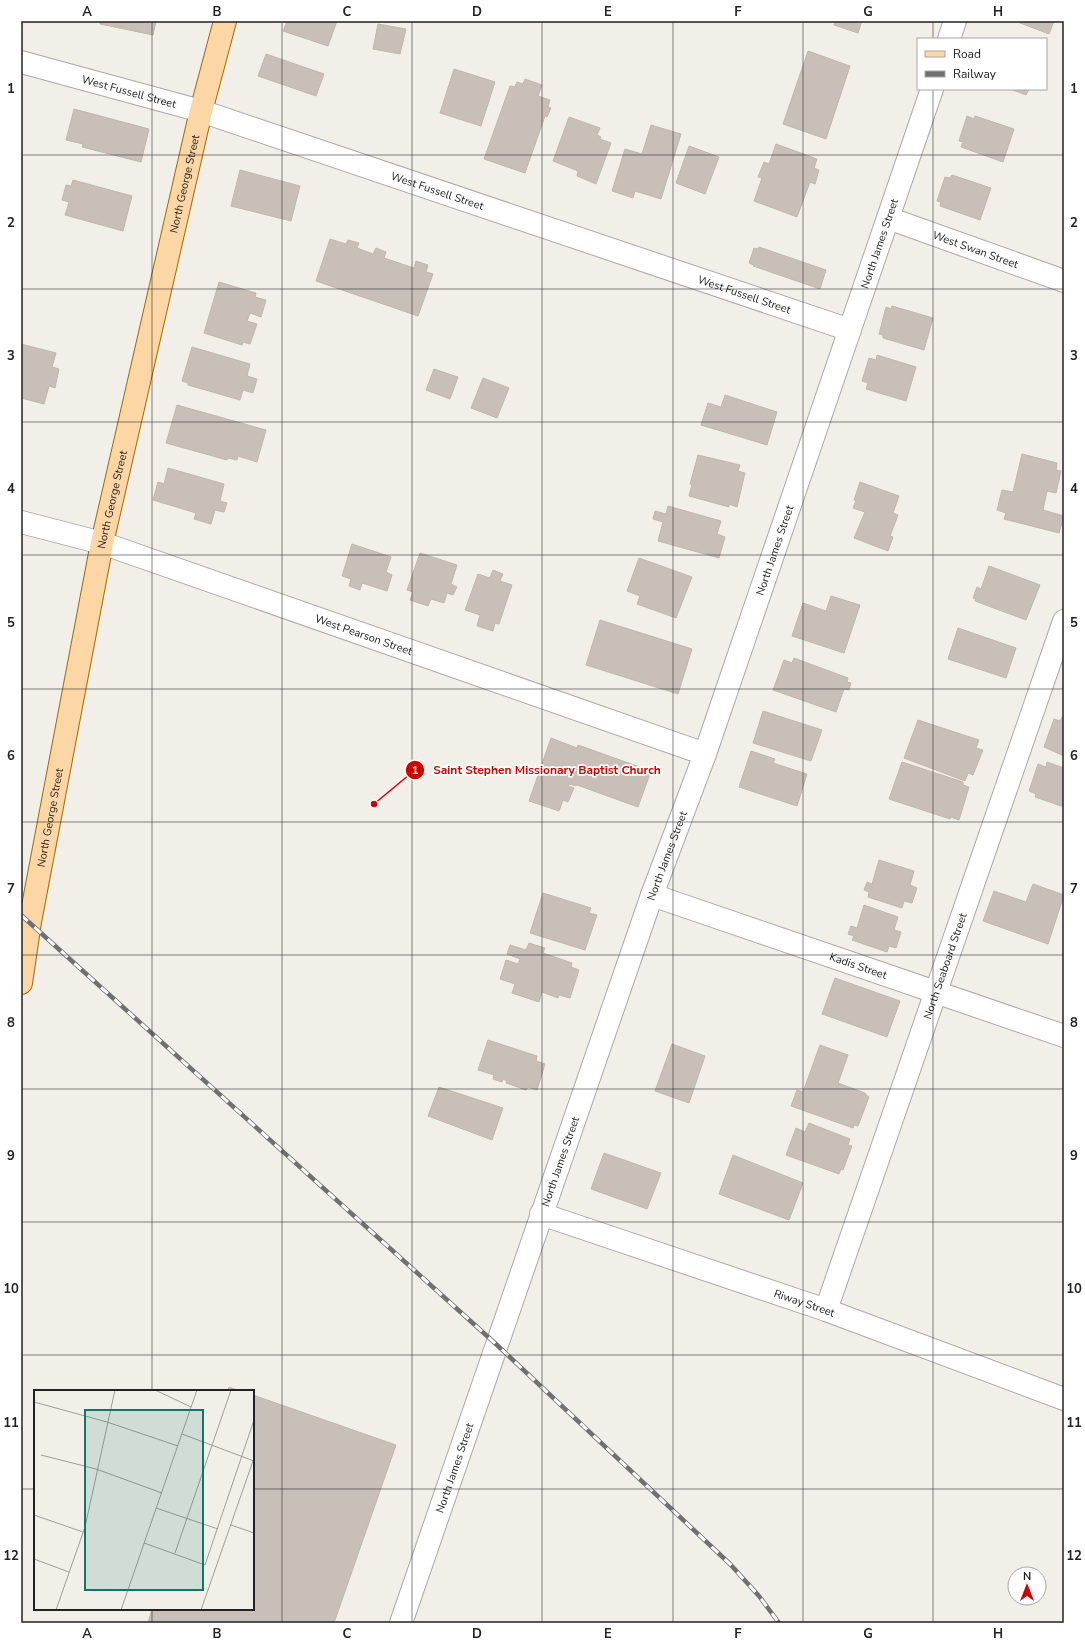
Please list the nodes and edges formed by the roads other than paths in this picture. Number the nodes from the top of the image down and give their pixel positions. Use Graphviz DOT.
graph roads {
  1 [pos="224,21"];
  2 [pos="955,21"];
  3 [pos="949,38"];
  4 [pos="21,62"];
  5 [pos="932,90"];
  6 [pos="202,111"];
  7 [pos="888,218"];
  8 [pos="1064,281"];
  9 [pos="850,330"];
  10 [pos="21,522"];
  11 [pos="102,543"];
  12 [pos="1064,621"];
  13 [pos="705,754"];
  14 [pos="652,895"];
  15 [pos="21,983"];
  16 [pos="937,992"];
  17 [pos="1064,1036"];
  18 [pos="542,1214"];
  19 [pos="826,1310"];
  20 [pos="1064,1399"];
  21 [pos="401,1623"];
  1 -- 6 [label="main road, North George Street"];
  2 -- 3 [label="street"];
  4 -- 6 [label="street, West Fussell Street"];
  5 -- 7 [label="street, North James Street"];
  6 -- 9 [label="street, West Fussell Street"];
  6 -- 11 [label="main road, North George Street"];
  7 -- 8 [label="street, West Swan Street"];
  7 -- 9 [label="street, North James Street"];
  9 -- 13 [label="street, North James Street"];
  10 -- 11 [label="street, West Pearson Street"];
  11 -- 13 [label="street, West Pearson Street"];
  11 -- 15 [label="main road, North George Street"];
  12 -- 16 [label="street, North Seaboard Street"];
  13 -- 14 [label="street, North James Street"];
  14 -- 16 [label="street, Kadis Street"];
  14 -- 18 [label="street, North James Street"];
  16 -- 17 [label="street, Kadis Street"];
  16 -- 19 [label="street, North Seaboard Street"];
  18 -- 19 [label="street, Riway Street"];
  18 -- 21 [label="street, North James Street"];
  19 -- 20 [label="street, Riway Street"];
}
